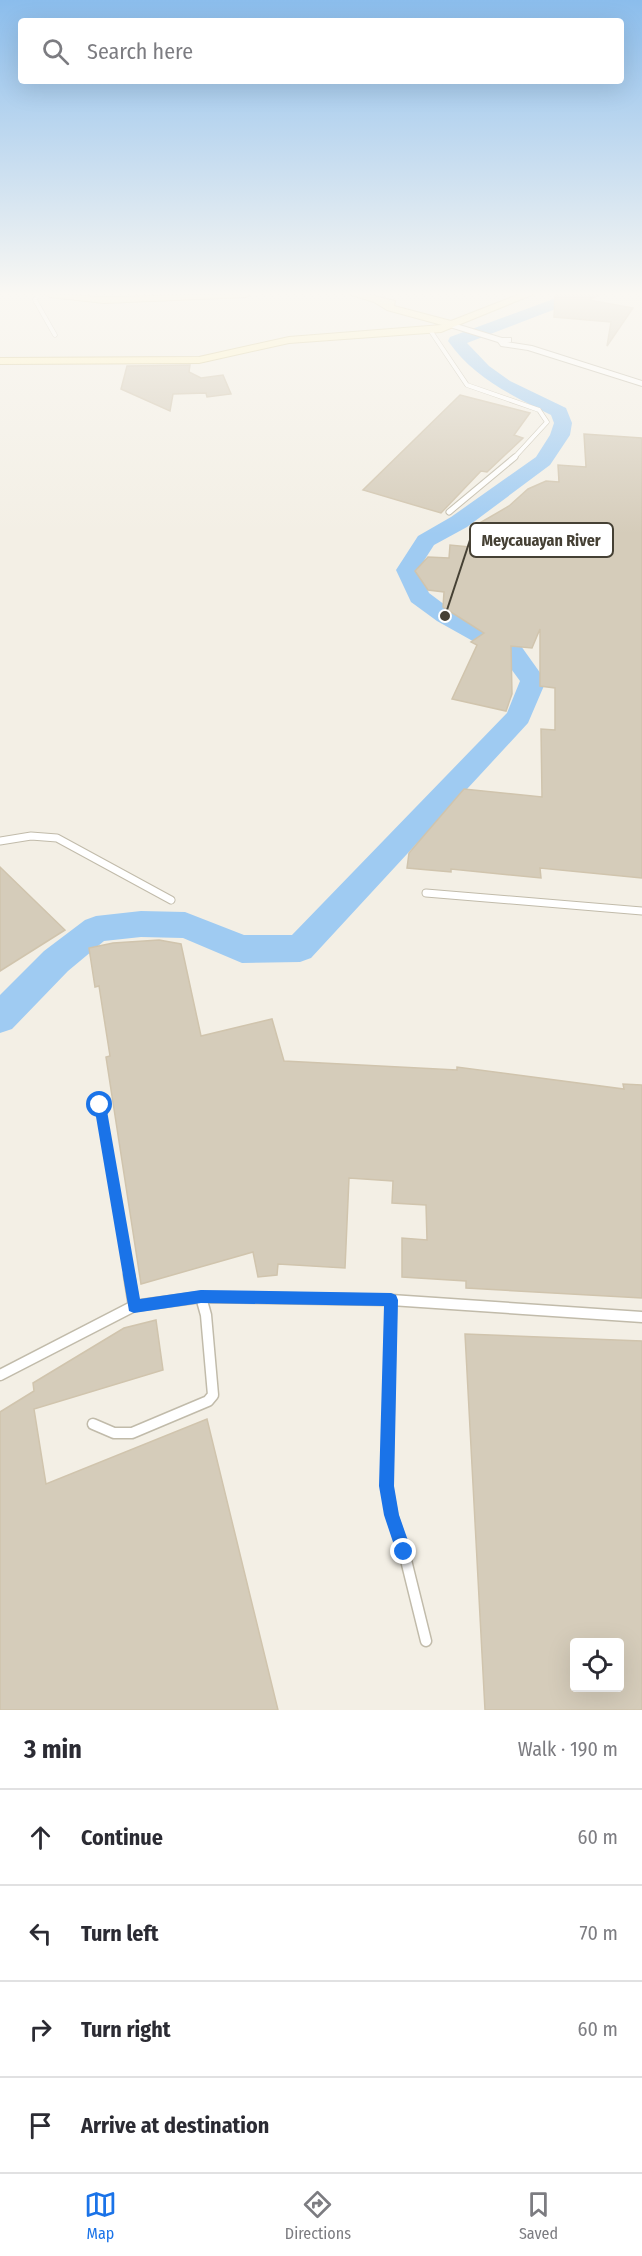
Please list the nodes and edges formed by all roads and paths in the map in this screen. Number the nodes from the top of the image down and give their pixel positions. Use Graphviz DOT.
graph roads {
  1 [pos="459,374"];
  2 [pos="610,374"];
  3 [pos="642,384"];
  4 [pos="450,512"];
  5 [pos="0,841"];
  6 [pos="426,893"];
  7 [pos="171,900"];
  8 [pos="642,911"];
  9 [pos="100,1105"];
  10 [pos="201,1297"];
  11 [pos="391,1300"];
  12 [pos="134,1306"];
  13 [pos="642,1317"];
  14 [pos="0,1375"];
  15 [pos="93,1424"];
  16 [pos="426,1641"];
  1 -- 4 [label="lane"];
  2 -- 3 [label="street"];
  5 -- 7 [label="lane"];
  6 -- 8 [label="lane"];
  9 -- 12 [label="lane"];
  10 -- 11 [label="lane"];
  10 -- 12 [label="lane"];
  10 -- 15 [label="lane"];
  11 -- 13 [label="lane"];
  11 -- 16 [label="lane"];
  12 -- 14 [label="lane"];
}
